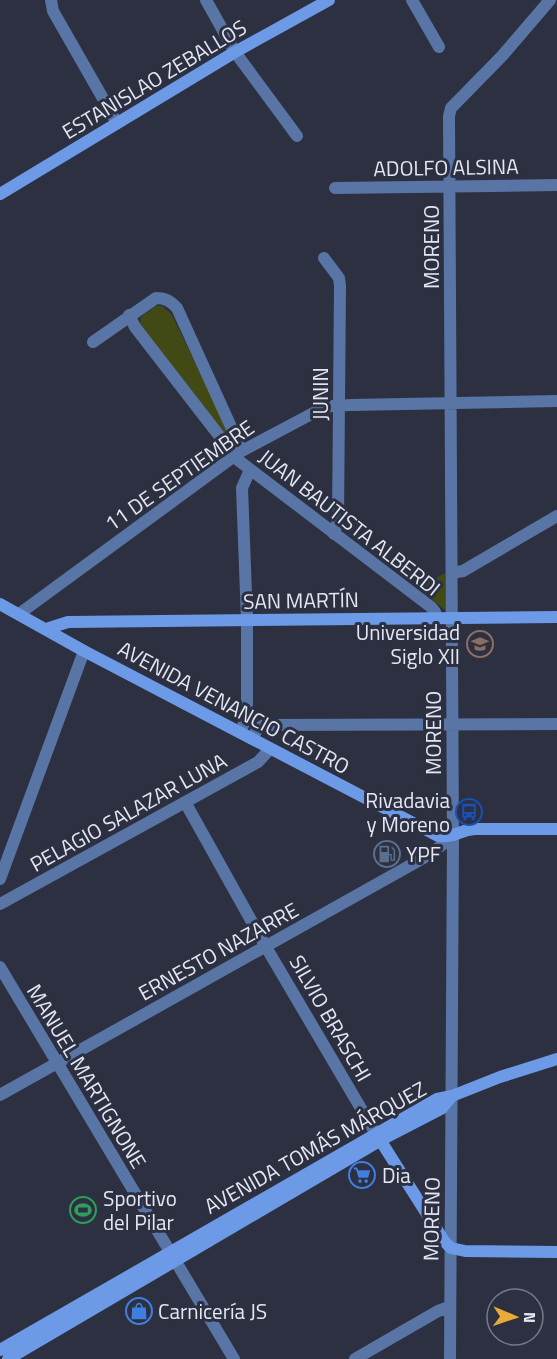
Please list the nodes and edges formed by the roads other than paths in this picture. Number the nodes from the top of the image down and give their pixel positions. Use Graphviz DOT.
graph roads {
  1 [pos="51,0"];
  2 [pos="206,0"];
  3 [pos="329,0"];
  4 [pos="412,0"];
  5 [pos="550,0"];
  6 [pos="439,47"];
  7 [pos="235,52"];
  8 [pos="117,123"];
  9 [pos="297,136"];
  10 [pos="557,185"];
  11 [pos="450,186"];
  12 [pos="334,188"];
  13 [pos="0,194"];
  14 [pos="324,258"];
  15 [pos="129,315"];
  16 [pos="93,342"];
  17 [pos="557,401"];
  18 [pos="449,403"];
  19 [pos="340,405"];
  20 [pos="239,453"];
  21 [pos="250,470"];
  22 [pos="557,516"];
  23 [pos="334,534"];
  24 [pos="452,573"];
  25 [pos="0,604"];
  26 [pos="19,614"];
  27 [pos="557,617"];
  28 [pos="436,618"];
  29 [pos="452,618"];
  30 [pos="247,620"];
  31 [pos="46,629"];
  32 [pos="84,651"];
  33 [pos="557,724"];
  34 [pos="452,726"];
  35 [pos="246,735"];
  36 [pos="270,748"];
  37 [pos="185,802"];
  38 [pos="557,829"];
  39 [pos="453,837"];
  40 [pos="0,879"];
  41 [pos="0,904"];
  42 [pos="266,947"];
  43 [pos="0,967"];
  44 [pos="557,1059"];
  45 [pos="56,1064"];
  46 [pos="0,1095"];
  47 [pos="452,1096"];
  48 [pos="378,1137"];
  49 [pos="451,1248"];
  50 [pos="557,1252"];
  51 [pos="172,1257"];
  52 [pos="449,1307"];
  53 [pos="0,1350"];
  54 [pos="8,1359"];
  55 [pos="234,1359"];
  56 [pos="355,1359"];
  57 [pos="450,1359"];
  1 -- 8 [label="street"];
  2 -- 7 [label="street"];
  3 -- 7 [label="street, ESTANISLAO ZEBALLOS"];
  4 -- 6 [label="street"];
  5 -- 11 [label="street, MORENO"];
  7 -- 8 [label="street, ESTANISLAO ZEBALLOS"];
  7 -- 9 [label="street"];
  8 -- 13 [label="street, ESTANISLAO ZEBALLOS"];
  10 -- 11 [label="street, ADOLFO ALSINA"];
  11 -- 12 [label="street, ADOLFO ALSINA"];
  11 -- 18 [label="street, MORENO"];
  14 -- 19 [label="street, JUNIN"];
  15 -- 16 [label="street"];
  15 -- 20 [label="street, JUAN BAUTISTA ALBERDI"];
  15 -- 20 [label="street, JUAN BAUTISTA ALBERDI"];
  17 -- 18 [label="street, 11 DE SEPTIEMBRE"];
  18 -- 19 [label="street, 11 DE SEPTIEMBRE"];
  18 -- 24 [label="street, MORENO"];
  19 -- 20 [label="street, 11 DE SEPTIEMBRE"];
  19 -- 23 [label="street, JUNIN"];
  20 -- 21 [label="street, JUAN BAUTISTA ALBERDI"];
  20 -- 26 [label="street, 11 DE SEPTIEMBRE"];
  21 -- 23 [label="street, JUAN BAUTISTA ALBERDI"];
  21 -- 30 [label="street"];
  22 -- 24 [label="street, JUAN BAUTISTA ALBERDI"];
  23 -- 28 [label="street, JUAN BAUTISTA ALBERDI"];
  24 -- 29 [label="street, MORENO"];
  25 -- 26 [label="street, AVENIDA VENANCIO CASTRO"];
  26 -- 31 [label="street, AVENIDA VENANCIO CASTRO"];
  27 -- 29 [label="street, SAN MARTÍN"];
  28 -- 29 [label="street, SAN MARTÍN"];
  28 -- 30 [label="street, SAN MARTÍN"];
  29 -- 34 [label="street, MORENO"];
  30 -- 31 [label="street, SAN MARTÍN"];
  30 -- 35 [label="street"];
  31 -- 32 [label="street, AVENIDA VENANCIO CASTRO"];
  32 -- 35 [label="street, AVENIDA VENANCIO CASTRO"];
  32 -- 40 [label="street"];
  33 -- 34 [label="street"];
  34 -- 35 [label="street"];
  34 -- 39 [label="street, MORENO"];
  35 -- 36 [label="street, AVENIDA VENANCIO CASTRO"];
  36 -- 37 [label="street, PELAGIO SALAZAR LUNA"];
  36 -- 39 [label="street, AVENIDA VENANCIO CASTRO"];
  37 -- 41 [label="street, PELAGIO SALAZAR LUNA"];
  37 -- 42 [label="street, SILVIO BRASCHI"];
  38 -- 39 [label="street"];
  39 -- 42 [label="street, ERNESTO NAZARRE"];
  39 -- 47 [label="street, MORENO"];
  42 -- 45 [label="street, ERNESTO NAZARRE"];
  42 -- 48 [label="street, SILVIO BRASCHI"];
  43 -- 45 [label="street, MANUEL MARTIGNONE"];
  44 -- 47 [label="street, AVENIDA TOMÁS MÁRQUEZ"];
  45 -- 46 [label="street, ERNESTO NAZARRE"];
  45 -- 51 [label="street, MANUEL MARTIGNONE"];
  47 -- 48 [label="street, AVENIDA TOMÁS MÁRQUEZ"];
  47 -- 49 [label="street, MORENO"];
  48 -- 49 [label="street, SILVIO BRASCHI"];
  48 -- 51 [label="street, AVENIDA TOMÁS MÁRQUEZ"];
  49 -- 50 [label="street"];
  49 -- 52 [label="street, MORENO"];
  51 -- 53 [label="street, AVENIDA TOMÁS MÁRQUEZ"];
  51 -- 54 [label="street, AVENIDA TOMÁS MÁRQUEZ"];
  51 -- 55 [label="street, MANUEL MARTIGNONE"];
  52 -- 56 [label="street"];
  52 -- 57 [label="street, MORENO"];
}
